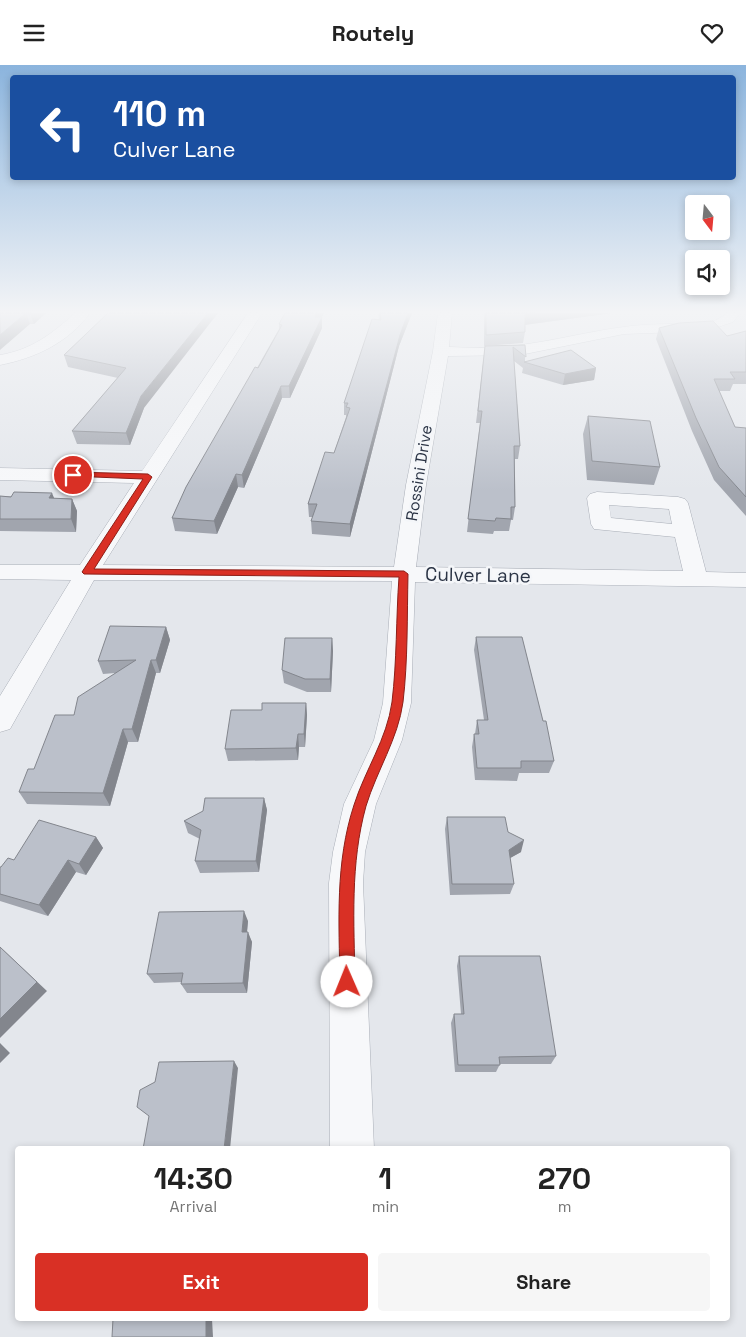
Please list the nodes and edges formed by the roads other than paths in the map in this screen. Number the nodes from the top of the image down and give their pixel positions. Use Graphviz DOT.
graph roads {
  1 [pos="216,372"];
  2 [pos="436,372"];
  3 [pos="0,474"];
  4 [pos="148,477"];
  5 [pos="684,531"];
  6 [pos="0,571"];
  7 [pos="87,572"];
  8 [pos="404,574"];
  9 [pos="696,579"];
  10 [pos="746,580"];
  11 [pos="0,721"];
  12 [pos="352,1146"];
  1 -- 4 [label="street"];
  2 -- 8 [label="street, Rossini Drive"];
  3 -- 4 [label="street"];
  4 -- 7 [label="street"];
  5 -- 9 [label="street"];
  6 -- 7 [label="street, Culver Lane"];
  7 -- 8 [label="street, Culver Lane"];
  7 -- 11 [label="street"];
  8 -- 9 [label="street, Culver Lane"];
  8 -- 12 [label="street, Rossini Drive"];
  9 -- 10 [label="street, Culver Lane"];
}
